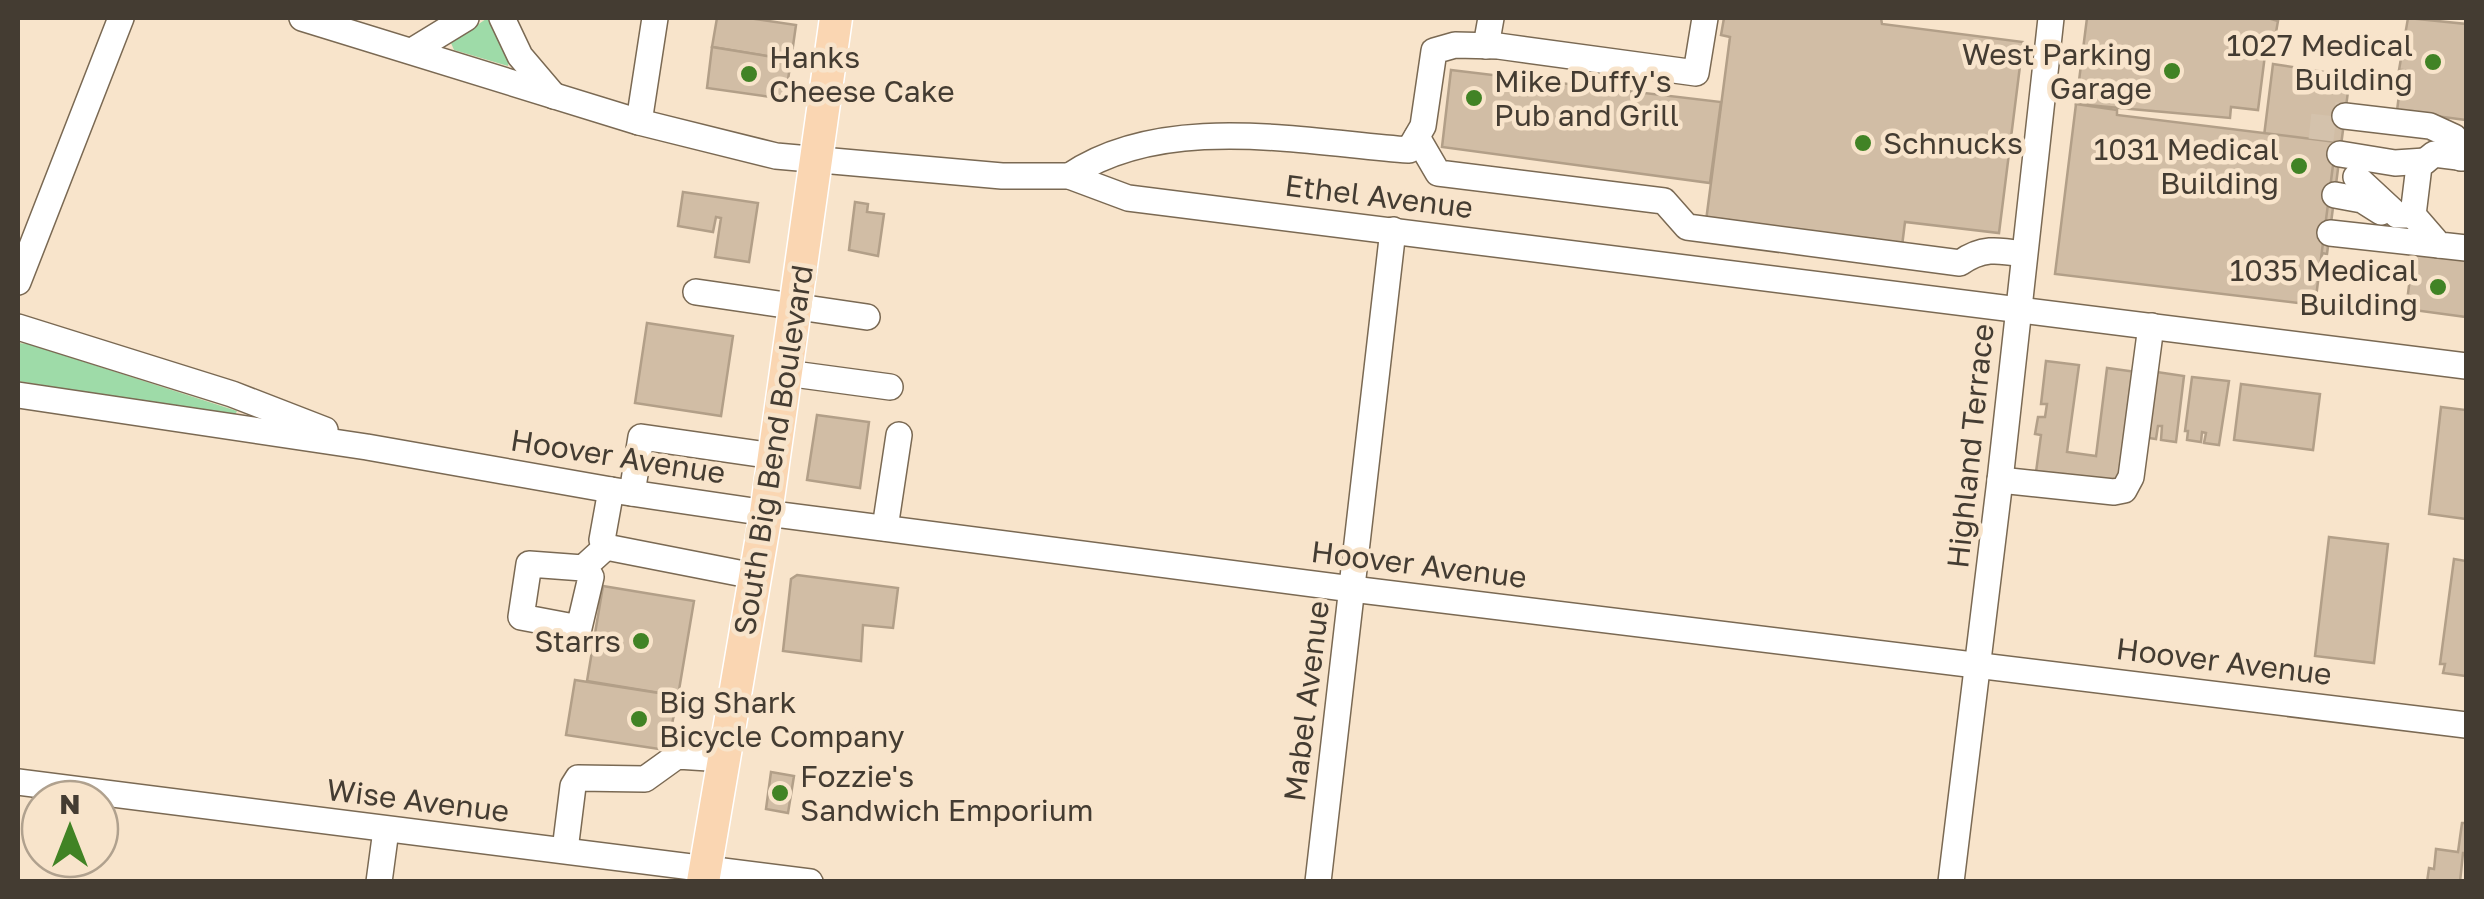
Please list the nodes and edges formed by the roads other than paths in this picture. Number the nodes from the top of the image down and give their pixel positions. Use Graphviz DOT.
graph roads {
  1 [pos="121,18"];
  2 [pos="466,18"];
  3 [pos="502,18"];
  4 [pos="655,18"];
  5 [pos="836,18"];
  6 [pos="1491,18"];
  7 [pos="1704,18"];
  8 [pos="2046,18"];
  9 [pos="314,19"];
  10 [pos="1486,46"];
  11 [pos="412,51"];
  12 [pos="554,96"];
  13 [pos="2344,116"];
  14 [pos="638,122"];
  15 [pos="1417,137"];
  16 [pos="2465,156"];
  17 [pos="817,159"];
  18 [pos="2425,161"];
  19 [pos="1070,176"];
  20 [pos="2405,215"];
  21 [pos="1393,230"];
  22 [pos="2330,234"];
  23 [pos="2439,245"];
  24 [pos="2466,248"];
  25 [pos="2024,254"];
  26 [pos="18,282"];
  27 [pos="696,292"];
  28 [pos="796,308"];
  29 [pos="2017,310"];
  30 [pos="867,317"];
  31 [pos="2151,326"];
  32 [pos="18,327"];
  33 [pos="2466,366"];
  34 [pos="786,372"];
  35 [pos="890,387"];
  36 [pos="18,395"];
  37 [pos="899,436"];
  38 [pos="367,446"];
  39 [pos="774,456"];
  40 [pos="2000,480"];
  41 [pos="622,492"];
  42 [pos="766,513"];
  43 [pos="885,528"];
  44 [pos="606,547"];
  45 [pos="586,567"];
  46 [pos="754,576"];
  47 [pos="1352,588"];
  48 [pos="1978,663"];
  49 [pos="2466,725"];
  50 [pos="724,760"];
  51 [pos="18,782"];
  52 [pos="386,830"];
  53 [pos="565,850"];
  54 [pos="644,872"];
  55 [pos="704,875"];
  56 [pos="805,881"];
  57 [pos="379,882"];
  58 [pos="1318,882"];
  59 [pos="1950,882"];
  1 -- 26 [label="street"];
  2 -- 11 [label="street"];
  3 -- 12 [label="street"];
  4 -- 14 [label="street"];
  5 -- 17 [label="main road, South Big Bend Boulevard"];
  6 -- 10 [label="street"];
  7 -- 10 [label="street"];
  8 -- 25 [label="street, Highland Terrace"];
  9 -- 11 [label="street, Ethel Avenue"];
  10 -- 15 [label="street"];
  11 -- 12 [label="street, Ethel Avenue"];
  12 -- 14 [label="street, Ethel Avenue"];
  13 -- 16 [label="street"];
  14 -- 17 [label="street, Ethel Avenue"];
  15 -- 19 [label="street"];
  15 -- 25 [label="street"];
  16 -- 18 [label="street"];
  17 -- 19 [label="street, Ethel Avenue"];
  17 -- 28 [label="main road, South Big Bend Boulevard"];
  18 -- 20 [label="street"];
  18 -- 20 [label="street"];
  19 -- 21 [label="street, Ethel Avenue"];
  20 -- 23 [label="street"];
  21 -- 29 [label="street, Ethel Avenue"];
  21 -- 47 [label="street, Mabel Avenue"];
  22 -- 23 [label="street"];
  23 -- 24 [label="street"];
  25 -- 29 [label="street, Highland Terrace"];
  27 -- 28 [label="street"];
  28 -- 30 [label="street"];
  28 -- 34 [label="main road, South Big Bend Boulevard"];
  29 -- 31 [label="street, Ethel Avenue"];
  29 -- 40 [label="street, Highland Terrace"];
  31 -- 33 [label="street, Ethel Avenue"];
  31 -- 40 [label="street"];
  32 -- 38 [label="street, Hoover Avenue"];
  34 -- 35 [label="street"];
  34 -- 39 [label="main road, South Big Bend Boulevard"];
  36 -- 38 [label="street, Hoover Avenue"];
  37 -- 43 [label="street"];
  38 -- 41 [label="street, Hoover Avenue"];
  39 -- 41 [label="street"];
  39 -- 42 [label="main road, South Big Bend Boulevard"];
  40 -- 48 [label="street, Highland Terrace"];
  41 -- 42 [label="street, Hoover Avenue"];
  41 -- 44 [label="street"];
  42 -- 43 [label="street, Hoover Avenue"];
  42 -- 46 [label="main road, South Big Bend Boulevard"];
  43 -- 47 [label="street, Hoover Avenue"];
  44 -- 45 [label="street"];
  44 -- 46 [label="street"];
  46 -- 50 [label="main road, South Big Bend Boulevard"];
  47 -- 48 [label="street, Hoover Avenue"];
  47 -- 58 [label="street, Mabel Avenue"];
  48 -- 49 [label="street, Hoover Avenue"];
  48 -- 59 [label="street, Highland Terrace"];
  50 -- 53 [label="street"];
  50 -- 55 [label="main road, South Big Bend Boulevard"];
  51 -- 52 [label="street, Wise Avenue"];
  52 -- 53 [label="street, Wise Avenue"];
  52 -- 57 [label="street"];
  53 -- 54 [label="street, Wise Avenue"];
  54 -- 55 [label="street, Wise Avenue"];
  55 -- 56 [label="street, Wise Avenue"];
}
